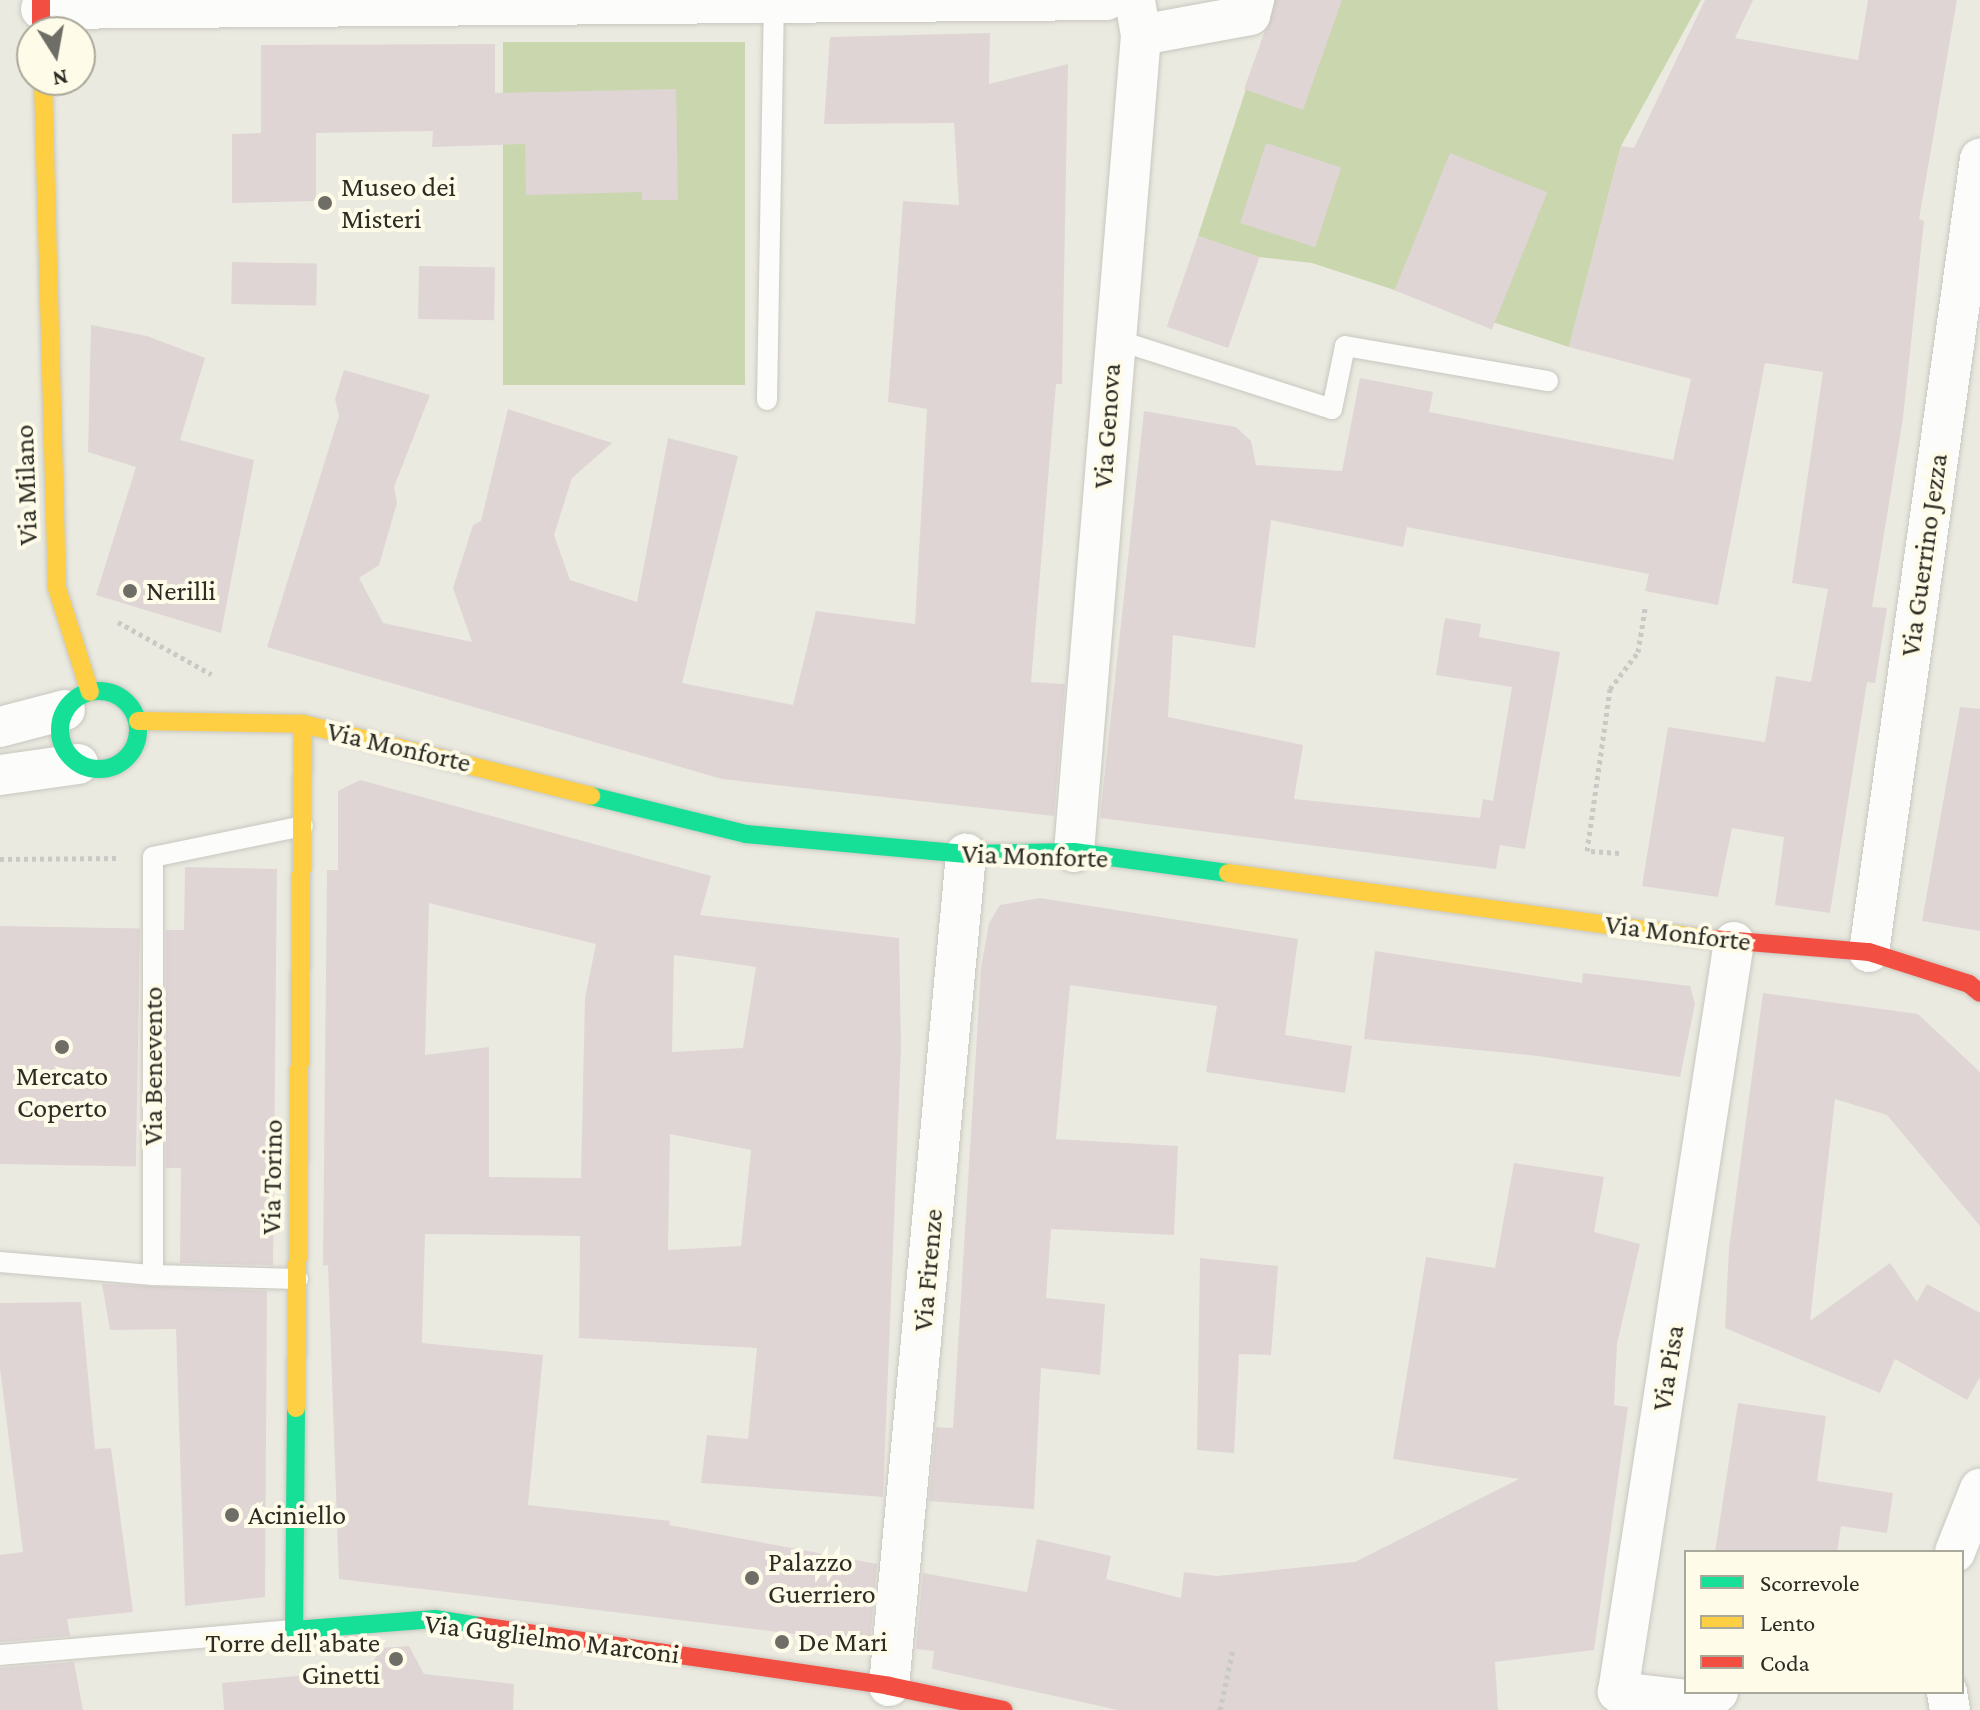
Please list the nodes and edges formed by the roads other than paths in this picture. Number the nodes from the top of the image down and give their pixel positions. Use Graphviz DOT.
graph roads {
  1 [pos="1106,0"];
  2 [pos="1254,0"];
  3 [pos="774,3"];
  4 [pos="41,14"];
  5 [pos="1138,17"];
  6 [pos="43,96"];
  7 [pos="1980,159"];
  8 [pos="1114,339"];
  9 [pos="1548,381"];
  10 [pos="767,400"];
  11 [pos="77,701"];
  12 [pos="138,721"];
  13 [pos="303,724"];
  14 [pos="0,727"];
  15 [pos="78,764"];
  16 [pos="0,775"];
  17 [pos="303,826"];
  18 [pos="1074,852"];
  19 [pos="966,854"];
  20 [pos="1734,942"];
  21 [pos="1869,952"];
  22 [pos="1980,993"];
  23 [pos="0,1262"];
  24 [pos="153,1275"];
  25 [pos="298,1279"];
  26 [pos="1980,1489"];
  27 [pos="1956,1550"];
  28 [pos="294,1630"];
  29 [pos="0,1655"];
  30 [pos="889,1686"];
  31 [pos="1715,1694"];
  32 [pos="1004,1710"];
  1 -- 3 [label="street"];
  2 -- 5 [label="street"];
  3 -- 4 [label="street"];
  3 -- 10 [label="lane"];
  5 -- 8 [label="street, Via Genova"];
  6 -- 11 [label="street, Via Milano"];
  7 -- 21 [label="street, Via Guerrino Jezza"];
  8 -- 9 [label="lane"];
  8 -- 18 [label="street, Via Genova"];
  11 -- 12 [label="street"];
  11 -- 14 [label="street"];
  11 -- 15 [label="street"];
  12 -- 13 [label="street, Via Monforte"];
  12 -- 15 [label="street"];
  13 -- 17 [label="street, Via Torino"];
  13 -- 19 [label="street, Via Monforte"];
  15 -- 16 [label="street"];
  17 -- 24 [label="lane, Via Benevento"];
  17 -- 25 [label="street, Via Torino"];
  18 -- 19 [label="street, Via Monforte"];
  18 -- 20 [label="street, Via Monforte"];
  19 -- 30 [label="street, Via Firenze"];
  20 -- 21 [label="street, Via Monforte"];
  20 -- 31 [label="street, Via Pisa"];
  21 -- 22 [label="street, Via Monforte"];
  23 -- 24 [label="lane"];
  24 -- 25 [label="lane"];
  25 -- 28 [label="street, Via Torino"];
  26 -- 27 [label="street"];
  28 -- 29 [label="lane, Via Guglielmo Marconi"];
  28 -- 30 [label="street, Via Guglielmo Marconi"];
  30 -- 32 [label="street, Via Guglielmo Marconi"];
}
